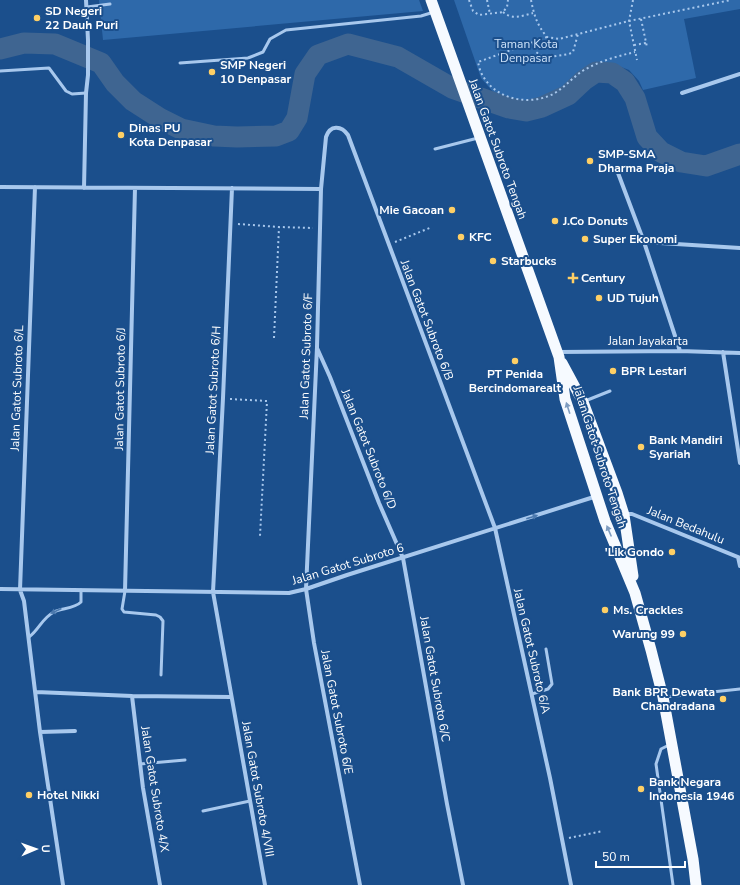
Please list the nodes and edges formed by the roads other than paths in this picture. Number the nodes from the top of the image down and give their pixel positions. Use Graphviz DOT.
graph roads {
  1 [pos="86,0"];
  2 [pos="431,0"];
  3 [pos="110,4"];
  4 [pos="87,7"];
  5 [pos="435,12"];
  6 [pos="180,63"];
  7 [pos="0,71"];
  8 [pos="740,74"];
  9 [pos="86,93"];
  10 [pos="682,93"];
  11 [pos="334,128"];
  12 [pos="481,137"];
  13 [pos="435,149"];
  14 [pos="618,173"];
  15 [pos="0,187"];
  16 [pos="35,187"];
  17 [pos="84,188"];
  18 [pos="135,188"];
  19 [pos="232,188"];
  20 [pos="321,189"];
  21 [pos="644,242"];
  22 [pos="740,248"];
  23 [pos="316,348"];
  24 [pos="680,351"];
  25 [pos="723,352"];
  26 [pos="740,353"];
  27 [pos="558,354"];
  28 [pos="610,391"];
  29 [pos="583,402"];
  30 [pos="740,463"];
  31 [pos="597,496"];
  32 [pos="624,515"];
  33 [pos="495,528"];
  34 [pos="739,557"];
  35 [pos="403,558"];
  36 [pos="740,566"];
  37 [pos="0,589"];
  38 [pos="306,589"];
  39 [pos="20,590"];
  40 [pos="81,590"];
  41 [pos="125,591"];
  42 [pos="213,592"];
  43 [pos="635,593"];
  44 [pos="29,637"];
  45 [pos="546,649"];
  46 [pos="161,675"];
  47 [pos="740,689"];
  48 [pos="36,692"];
  49 [pos="532,694"];
  50 [pos="132,696"];
  51 [pos="231,697"];
  52 [pos="663,697"];
  53 [pos="75,731"];
  54 [pos="40,732"];
  55 [pos="672,743"];
  56 [pos="185,760"];
  57 [pos="140,764"];
  58 [pos="250,801"];
  59 [pos="203,811"];
  60 [pos="63,885"];
  61 [pos="160,885"];
  62 [pos="265,885"];
  63 [pos="360,885"];
  64 [pos="463,885"];
  65 [pos="571,885"];
  66 [pos="673,885"];
  67 [pos="696,885"];
  1 -- 4 [label="street"];
  2 -- 5 [label="highway, Jalan Gatot Subroto Tengah"];
  3 -- 4 [label="lane"];
  4 -- 9 [label="street"];
  5 -- 6 [label="lane"];
  5 -- 12 [label="highway, Jalan Gatot Subroto Tengah"];
  7 -- 9 [label="lane"];
  8 -- 10 [label="street"];
  9 -- 17 [label="street"];
  11 -- 20 [label="street, Jalan Gatot Subroto 6/F"];
  11 -- 33 [label="street, Jalan Gatot Subroto 6/B"];
  12 -- 13 [label="lane"];
  12 -- 27 [label="highway, Jalan Gatot Subroto Tengah"];
  14 -- 21 [label="street"];
  15 -- 16 [label="street"];
  16 -- 17 [label="street"];
  16 -- 39 [label="street, Jalan Gatot Subroto 6/L"];
  17 -- 18 [label="street"];
  18 -- 19 [label="street"];
  18 -- 41 [label="street, Jalan Gatot Subroto 6/J"];
  19 -- 20 [label="street"];
  19 -- 42 [label="street, Jalan Gatot Subroto 6/H"];
  20 -- 23 [label="street, Jalan Gatot Subroto 6/F"];
  21 -- 22 [label="street"];
  21 -- 24 [label="street"];
  23 -- 35 [label="street, Jalan Gatot Subroto 6/D"];
  23 -- 38 [label="street, Jalan Gatot Subroto 6/F"];
  24 -- 25 [label="street, Jalan Jayakarta"];
  24 -- 27 [label="street, Jalan Jayakarta"];
  25 -- 26 [label="street, Jalan Jayakarta"];
  25 -- 30 [label="street"];
  27 -- 29 [label="highway"];
  31 -- 27 [label="highway, Jalan Gatot Subroto Tengah, one-way"];
  28 -- 29 [label="lane"];
  29 -- 32 [label="highway"];
  33 -- 31 [label="street, Jalan Gatot Subroto 6, one-way"];
  43 -- 31 [label="highway, Jalan Gatot Subroto Tengah, one-way"];
  32 -- 34 [label="street, Jalan Bedahulu"];
  32 -- 43 [label="highway"];
  33 -- 35 [label="street, Jalan Gatot Subroto 6"];
  33 -- 49 [label="street, Jalan Gatot Subroto 6/A"];
  34 -- 36 [label="street"];
  35 -- 38 [label="street, Jalan Gatot Subroto 6"];
  35 -- 64 [label="street, Jalan Gatot Subroto 6/C"];
  37 -- 39 [label="street, Jalan Gatot Subroto 6"];
  38 -- 42 [label="street, Jalan Gatot Subroto 6"];
  38 -- 63 [label="street, Jalan Gatot Subroto 6/E"];
  39 -- 40 [label="street, Jalan Gatot Subroto 6"];
  39 -- 44 [label="street, Jalan Gatot Subroto 6/L"];
  40 -- 41 [label="street, Jalan Gatot Subroto 6"];
  40 -- 44 [label="lane, one-way"];
  41 -- 42 [label="street, Jalan Gatot Subroto 6"];
  41 -- 46 [label="lane"];
  42 -- 51 [label="street, Jalan Gatot Subroto 6/H"];
  43 -- 52 [label="highway, Jalan Gatot Subroto Tengah"];
  44 -- 48 [label="street, Jalan Gatot Subroto 6/L"];
  45 -- 49 [label="lane"];
  47 -- 52 [label="lane"];
  48 -- 50 [label="street"];
  48 -- 54 [label="street, Jalan Gatot Subroto 6/L"];
  49 -- 65 [label="street, Jalan Gatot Subroto 6/A"];
  50 -- 51 [label="street"];
  50 -- 57 [label="street, Jalan Gatot Subroto 4/X"];
  51 -- 58 [label="street, Jalan Gatot Subroto 4/VIII"];
  52 -- 55 [label="highway, Jalan Gatot Subroto Tengah"];
  53 -- 54 [label="street"];
  54 -- 60 [label="street, Jalan Gatot Subroto 6/L"];
  55 -- 66 [label="lane"];
  55 -- 67 [label="highway, Jalan Gatot Subroto Tengah"];
  56 -- 57 [label="lane"];
  57 -- 61 [label="street, Jalan Gatot Subroto 4/X"];
  58 -- 59 [label="lane"];
  58 -- 62 [label="street, Jalan Gatot Subroto 4/VIII"];
}
